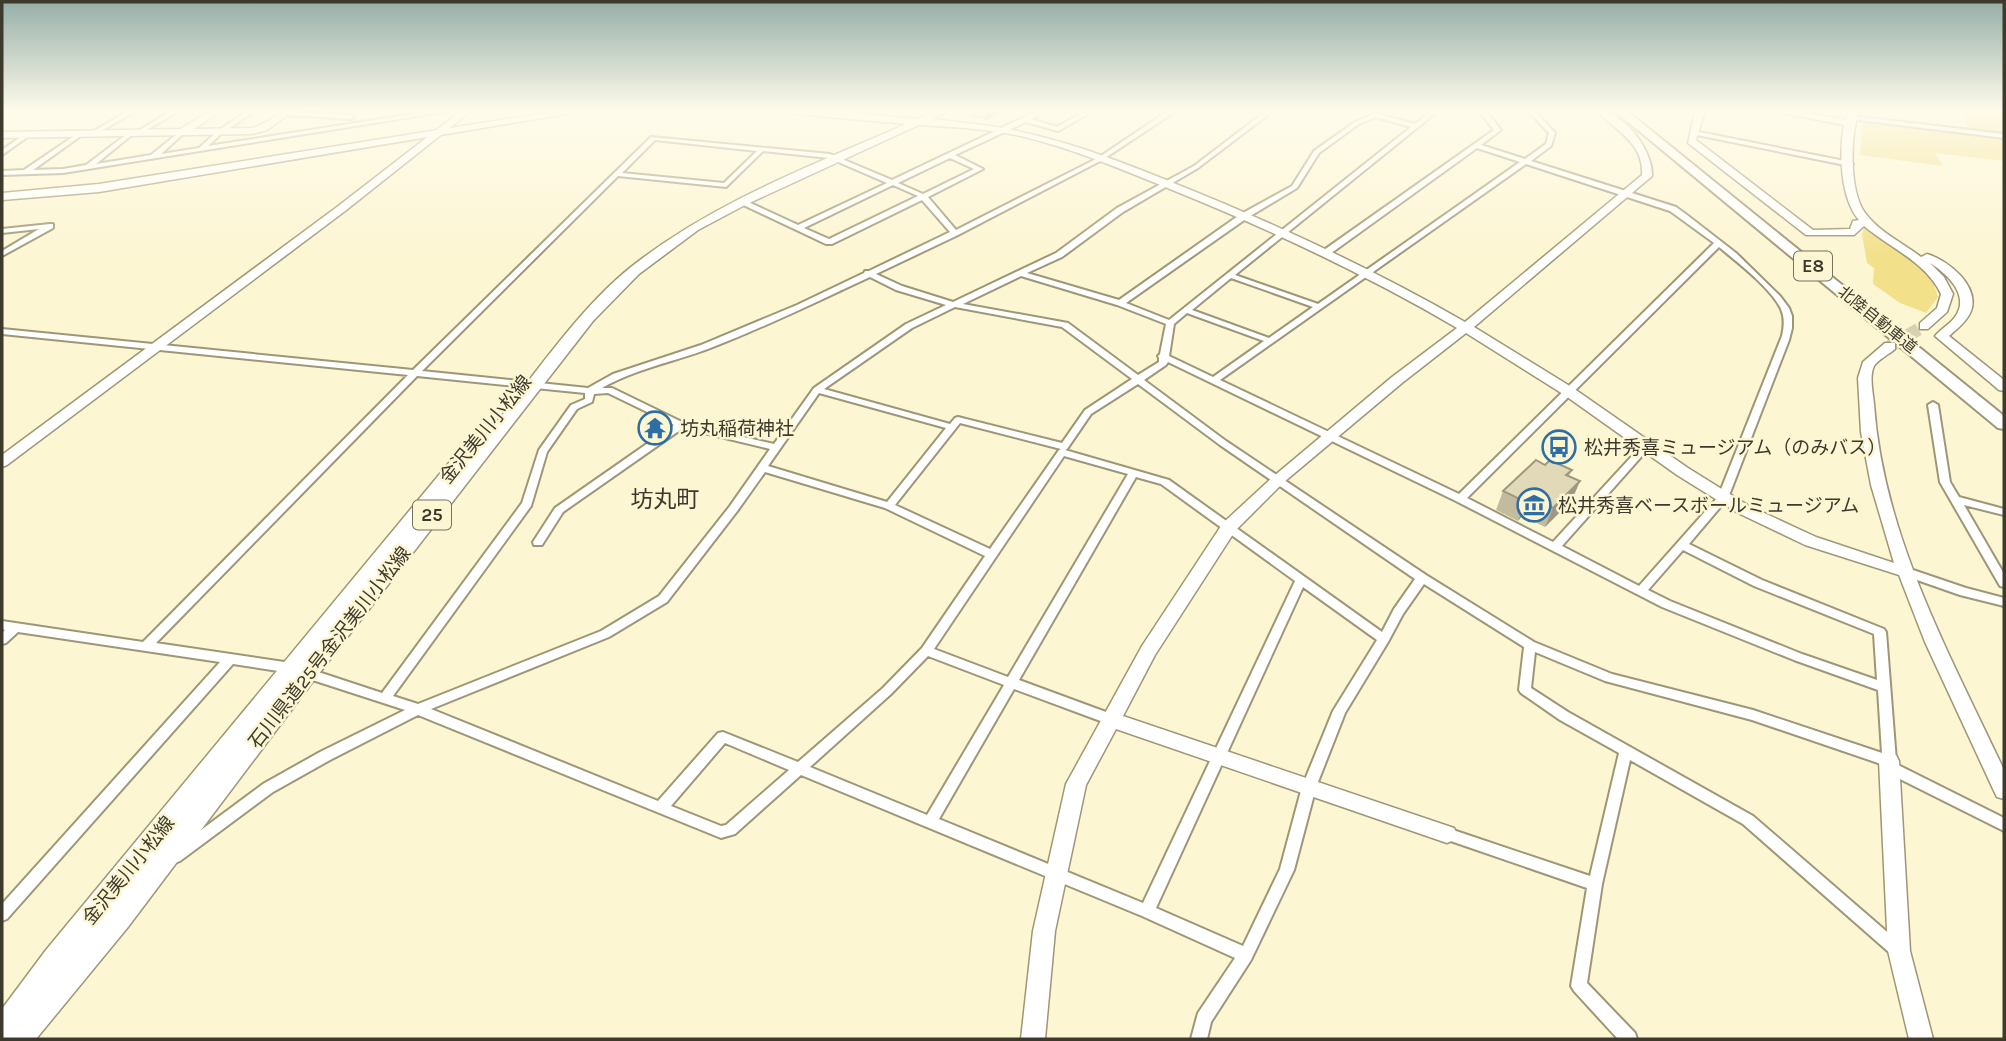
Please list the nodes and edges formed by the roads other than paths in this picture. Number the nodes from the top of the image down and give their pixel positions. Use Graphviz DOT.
graph roads {
  1 [pos="44,160"];
  2 [pos="98,160"];
  3 [pos="143,160"];
  4 [pos="279,160"];
  5 [pos="406,160"];
  6 [pos="630,160"];
  7 [pos="751,160"];
  8 [pos="829,160"];
  9 [pos="830,160"];
  10 [pos="841,160"];
  11 [pos="943,160"];
  12 [pos="959,160"];
  13 [pos="1099,160"];
  14 [pos="1102,160"];
  15 [pos="1206,160"];
  16 [pos="1311,160"];
  17 [pos="1374,160"];
  18 [pos="1458,160"];
  19 [pos="1520,160"];
  20 [pos="1531,160"];
  21 [pos="1648,160"];
  22 [pos="1680,160"];
  23 [pos="1694,160"];
  24 [pos="1714,160"];
  25 [pos="1828,160"];
  26 [pos="1850,160"];
  27 [pos="1528,162"];
  28 [pos="1850,164"];
  29 [pos="87,168"];
  30 [pos="26,172"];
  31 [pos="2,173"];
  32 [pos="615,173"];
  33 [pos="893,183"];
  34 [pos="1166,183"];
  35 [pos="1626,192"];
  36 [pos="923,196"];
  37 [pos="2,197"];
  38 [pos="741,202"];
  39 [pos="1244,216"];
  40 [pos="1866,223"];
  41 [pos="798,228"];
  42 [pos="2,231"];
  43 [pos="955,233"];
  44 [pos="1283,233"];
  45 [pos="1718,243"];
  46 [pos="1327,252"];
  47 [pos="2,254"];
  48 [pos="1914,256"];
  49 [pos="1369,272"];
  50 [pos="868,273"];
  51 [pos="1019,273"];
  52 [pos="1231,276"];
  53 [pos="1120,303"];
  54 [pos="951,304"];
  55 [pos="1317,306"];
  56 [pos="1188,311"];
  57 [pos="1170,323"];
  58 [pos="1467,326"];
  59 [pos="1924,326"];
  60 [pos="2,331"];
  61 [pos="1268,340"];
  62 [pos="1890,346"];
  63 [pos="154,347"];
  64 [pos="1163,356"];
  65 [pos="413,375"];
  66 [pos="1138,378"];
  67 [pos="1213,381"];
  68 [pos="528,384"];
  69 [pos="2004,387"];
  70 [pos="817,390"];
  71 [pos="590,391"];
  72 [pos="1569,391"];
  73 [pos="1933,405"];
  74 [pos="2004,408"];
  75 [pos="2004,424"];
  76 [pos="681,425"];
  77 [pos="952,427"];
  78 [pos="1331,438"];
  79 [pos="1646,446"];
  80 [pos="777,448"];
  81 [pos="2,462"];
  82 [pos="763,468"];
  83 [pos="1133,474"];
  84 [pos="1279,479"];
  85 [pos="1723,498"];
  86 [pos="1460,499"];
  87 [pos="1954,499"];
  88 [pos="889,506"];
  89 [pos="2004,512"];
  90 [pos="1229,527"];
  91 [pos="537,542"];
  92 [pos="1682,545"];
  93 [pos="1554,548"];
  94 [pos="991,554"];
  95 [pos="1905,571"];
  96 [pos="1422,578"];
  97 [pos="1300,580"];
  98 [pos="2004,583"];
  99 [pos="1641,591"];
  100 [pos="2004,603"];
  101 [pos="2,625"];
  102 [pos="15,627"];
  103 [pos="1384,639"];
  104 [pos="2,640"];
  105 [pos="147,645"];
  106 [pos="1530,645"];
  107 [pos="926,651"];
  108 [pos="229,660"];
  109 [pos="299,671"];
  110 [pos="1012,681"];
  111 [pos="1883,687"];
  112 [pos="385,698"];
  113 [pos="418,709"];
  114 [pos="1110,719"];
  115 [pos="1626,751"];
  116 [pos="1217,754"];
  117 [pos="1889,764"];
  118 [pos="799,770"];
  119 [pos="1310,787"];
  120 [pos="2004,791"];
  121 [pos="662,806"];
  122 [pos="930,822"];
  123 [pos="2004,825"];
  124 [pos="1447,834"];
  125 [pos="1055,873"];
  126 [pos="151,876"];
  127 [pos="1595,884"];
  128 [pos="1147,911"];
  129 [pos="2,914"];
  130 [pos="1899,951"];
  131 [pos="1246,955"];
  132 [pos="2,1030"];
  133 [pos="19,1039"];
  134 [pos="1033,1039"];
  135 [pos="1199,1039"];
  136 [pos="1629,1039"];
  137 [pos="1921,1039"];
  1 -- 30 [label="street"];
  2 -- 29 [label="street"];
  3 -- 29 [label="street"];
  4 -- 37 [label="main road"];
  5 -- 63 [label="street"];
  6 -- 32 [label="street"];
  7 -- 32 [label="street"];
  8 -- 68 [label="main road, 金沢美川小松線 / 25"];
  9 -- 38 [label="main road, 石川県道25号金沢美川小松線 / 25"];
  10 -- 33 [label="street"];
  11 -- 33 [label="street"];
  12 -- 36 [label="street"];
  13 -- 43 [label="street"];
  14 -- 34 [label="street"];
  15 -- 34 [label="street"];
  16 -- 39 [label="street"];
  17 -- 44 [label="street"];
  18 -- 46 [label="street"];
  19 -- 27 [label="street"];
  20 -- 27 [label="street"];
  21 -- 35 [label="street"];
  22 -- 75 [label="highway, 北陸自動車道 / E8"];
  23 -- 74 [label="highway, 北陸自動車道 / E8"];
  24 -- 40 [label="street"];
  25 -- 28 [label="street"];
  26 -- 28 [label="street"];
  27 -- 35 [label="street"];
  27 -- 49 [label="street"];
  28 -- 40 [label="street"];
  29 -- 30 [label="street"];
  30 -- 31 [label="street"];
  32 -- 65 [label="street"];
  33 -- 36 [label="street"];
  33 -- 41 [label="street"];
  34 -- 39 [label="street"];
  34 -- 51 [label="street"];
  35 -- 45 [label="street"];
  35 -- 58 [label="street"];
  36 -- 41 [label="street"];
  36 -- 43 [label="street"];
  38 -- 41 [label="street"];
  38 -- 68 [label="main road, 石川県道25号金沢美川小松線 / 25"];
  39 -- 44 [label="street"];
  39 -- 53 [label="street"];
  40 -- 48 [label="street"];
  42 -- 47 [label="street"];
  43 -- 50 [label="street"];
  44 -- 46 [label="street"];
  44 -- 52 [label="street"];
  45 -- 72 [label="street"];
  45 -- 85 [label="street"];
  46 -- 49 [label="street"];
  48 -- 59 [label="street"];
  48 -- 69 [label="street"];
  49 -- 55 [label="street"];
  49 -- 58 [label="street"];
  50 -- 54 [label="street"];
  50 -- 71 [label="street"];
  51 -- 53 [label="street"];
  51 -- 54 [label="street"];
  52 -- 55 [label="street"];
  52 -- 56 [label="street"];
  53 -- 57 [label="street"];
  54 -- 66 [label="street"];
  54 -- 70 [label="street"];
  55 -- 61 [label="street"];
  56 -- 57 [label="street"];
  56 -- 61 [label="street"];
  57 -- 64 [label="street"];
  58 -- 72 [label="street"];
  58 -- 78 [label="street"];
  60 -- 63 [label="street"];
  61 -- 67 [label="street"];
  62 -- 95 [label="street"];
  63 -- 65 [label="street"];
  63 -- 81 [label="street"];
  64 -- 66 [label="street"];
  64 -- 67 [label="street"];
  65 -- 68 [label="street"];
  65 -- 105 [label="street"];
  66 -- 77 [label="street"];
  66 -- 84 [label="street"];
  67 -- 78 [label="street"];
  68 -- 71 [label="street"];
  68 -- 109 [label="main road, 石川県道25号金沢美川小松線 / 25"];
  70 -- 77 [label="street"];
  70 -- 80 [label="street"];
  71 -- 76 [label="street"];
  71 -- 112 [label="street"];
  72 -- 79 [label="street"];
  72 -- 86 [label="street"];
  73 -- 87 [label="street"];
  76 -- 80 [label="street"];
  76 -- 91 [label="street"];
  77 -- 88 [label="street"];
  78 -- 84 [label="street"];
  78 -- 86 [label="street"];
  79 -- 85 [label="street"];
  79 -- 93 [label="street"];
  80 -- 82 [label="street"];
  82 -- 88 [label="street"];
  82 -- 113 [label="street"];
  83 -- 90 [label="street"];
  83 -- 94 [label="street"];
  83 -- 110 [label="street"];
  84 -- 90 [label="street"];
  84 -- 96 [label="street"];
  85 -- 92 [label="street"];
  85 -- 95 [label="street"];
  86 -- 93 [label="street"];
  87 -- 89 [label="street"];
  87 -- 98 [label="street"];
  88 -- 94 [label="street"];
  90 -- 97 [label="street"];
  90 -- 114 [label="street"];
  92 -- 99 [label="street"];
  92 -- 111 [label="street"];
  93 -- 99 [label="street"];
  94 -- 107 [label="street"];
  95 -- 100 [label="street"];
  95 -- 120 [label="street"];
  96 -- 103 [label="street"];
  96 -- 106 [label="street"];
  97 -- 103 [label="street"];
  97 -- 116 [label="street"];
  99 -- 111 [label="street"];
  101 -- 102 [label="street"];
  102 -- 104 [label="street"];
  102 -- 105 [label="street"];
  103 -- 119 [label="street"];
  105 -- 108 [label="street"];
  106 -- 115 [label="street"];
  106 -- 117 [label="street"];
  107 -- 110 [label="street"];
  107 -- 118 [label="street"];
  108 -- 109 [label="street"];
  108 -- 129 [label="street"];
  109 -- 112 [label="street"];
  109 -- 126 [label="main road, 石川県道25号金沢美川小松線 / 25"];
  109 -- 132 [label="main road, 金沢美川小松線 / 25"];
  110 -- 114 [label="street"];
  110 -- 122 [label="street"];
  111 -- 117 [label="street"];
  112 -- 113 [label="street"];
  113 -- 121 [label="street"];
  113 -- 126 [label="street"];
  114 -- 116 [label="street"];
  114 -- 125 [label="street"];
  115 -- 127 [label="street"];
  115 -- 130 [label="street"];
  116 -- 119 [label="street"];
  116 -- 128 [label="street"];
  117 -- 123 [label="street"];
  117 -- 130 [label="street"];
  118 -- 121 [label="street"];
  118 -- 121 [label="street"];
  118 -- 122 [label="street"];
  119 -- 124 [label="street"];
  119 -- 131 [label="street"];
  122 -- 125 [label="street"];
  124 -- 127 [label="street"];
  125 -- 128 [label="street"];
  125 -- 134 [label="street"];
  126 -- 133 [label="main road, 石川県道25号金沢美川小松線 / 25"];
  127 -- 136 [label="street"];
  128 -- 131 [label="street"];
  130 -- 137 [label="street"];
  131 -- 135 [label="street"];
}
